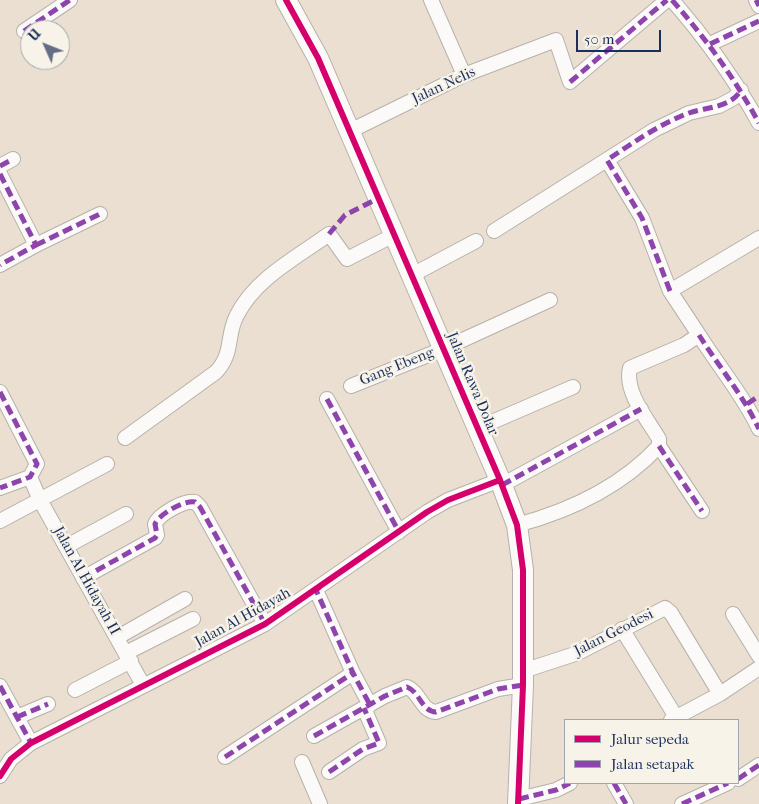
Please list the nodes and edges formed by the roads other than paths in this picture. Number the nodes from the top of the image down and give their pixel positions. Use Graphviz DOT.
graph roads {
  1 [pos="70,0"];
  2 [pos="286,0"];
  3 [pos="431,0"];
  4 [pos="667,0"];
  5 [pos="672,0"];
  6 [pos="756,0"];
  7 [pos="759,6"];
  8 [pos="40,20"];
  9 [pos="759,21"];
  10 [pos="710,44"];
  11 [pos="464,75"];
  12 [pos="741,90"];
  13 [pos="759,123"];
  14 [pos="350,131"];
  15 [pos="13,159"];
  16 [pos="607,160"];
  17 [pos="0,166"];
  18 [pos="0,174"];
  19 [pos="100,214"];
  20 [pos="494,231"];
  21 [pos="394,235"];
  22 [pos="759,238"];
  23 [pos="476,241"];
  24 [pos="36,245"];
  25 [pos="0,264"];
  26 [pos="412,275"];
  27 [pos="670,291"];
  28 [pos="550,300"];
  29 [pos="699,335"];
  30 [pos="444,349"];
  31 [pos="351,386"];
  32 [pos="573,387"];
  33 [pos="0,392"];
  34 [pos="327,399"];
  35 [pos="753,400"];
  36 [pos="641,409"];
  37 [pos="478,428"];
  38 [pos="759,429"];
  39 [pos="125,438"];
  40 [pos="658,446"];
  41 [pos="107,464"];
  42 [pos="30,477"];
  43 [pos="501,483"];
  44 [pos="0,488"];
  45 [pos="40,500"];
  46 [pos="702,511"];
  47 [pos="126,514"];
  48 [pos="0,521"];
  49 [pos="517,526"];
  50 [pos="398,532"];
  51 [pos="67,546"];
  52 [pos="83,578"];
  53 [pos="316,590"];
  54 [pos="184,600"];
  55 [pos="733,614"];
  56 [pos="193,620"];
  57 [pos="265,624"];
  58 [pos="622,629"];
  59 [pos="118,637"];
  60 [pos="759,656"];
  61 [pos="129,657"];
  62 [pos="759,668"];
  63 [pos="353,673"];
  64 [pos="523,678"];
  65 [pos="143,685"];
  66 [pos="0,686"];
  67 [pos="75,690"];
  68 [pos="720,694"];
  69 [pos="48,704"];
  70 [pos="367,706"];
  71 [pos="17,717"];
  72 [pos="674,719"];
  73 [pos="314,736"];
  74 [pos="31,743"];
  75 [pos="225,757"];
  76 [pos="302,762"];
  77 [pos="759,765"];
  78 [pos="329,772"];
  79 [pos="0,776"];
  80 [pos="739,778"];
  81 [pos="568,784"];
  82 [pos="615,784"];
  83 [pos="726,784"];
  84 [pos="700,800"];
  85 [pos="519,802"];
  86 [pos="320,804"];
  87 [pos="626,804"];
  88 [pos="682,804"];
  1 -- 8 [label="street"];
  2 -- 14 [label="street, Jalan Rawa Dolar"];
  3 -- 11 [label="street"];
  4 -- 11 [label="street, Jalan Nelis"];
  5 -- 10 [label="street"];
  6 -- 7 [label="street"];
  9 -- 10 [label="street"];
  10 -- 12 [label="street"];
  11 -- 14 [label="street, Jalan Nelis"];
  12 -- 13 [label="street"];
  12 -- 16 [label="street"];
  14 -- 21 [label="street, Jalan Rawa Dolar"];
  15 -- 17 [label="street"];
  16 -- 20 [label="street"];
  16 -- 27 [label="street"];
  18 -- 24 [label="street"];
  19 -- 24 [label="street"];
  21 -- 26 [label="street, Jalan Rawa Dolar"];
  21 -- 39 [label="street"];
  22 -- 27 [label="street"];
  23 -- 26 [label="street"];
  24 -- 25 [label="street"];
  26 -- 30 [label="street, Jalan Rawa Dolar"];
  27 -- 29 [label="street"];
  28 -- 30 [label="street, Gang Ebeng"];
  29 -- 35 [label="street"];
  29 -- 36 [label="street"];
  30 -- 31 [label="street, Gang Ebeng"];
  30 -- 37 [label="street, Jalan Rawa Dolar"];
  32 -- 37 [label="street"];
  33 -- 42 [label="street"];
  34 -- 50 [label="street"];
  35 -- 38 [label="street"];
  36 -- 40 [label="street"];
  36 -- 43 [label="street, Jalan Al Hidayah"];
  37 -- 43 [label="street, Jalan Rawa Dolar"];
  40 -- 46 [label="street"];
  40 -- 49 [label="street"];
  41 -- 45 [label="street"];
  42 -- 44 [label="street"];
  42 -- 45 [label="street, Jalan Al Hidayah II"];
  43 -- 49 [label="street, Jalan Rawa Dolar"];
  43 -- 50 [label="street, Jalan Al Hidayah"];
  45 -- 48 [label="street"];
  45 -- 51 [label="street, Jalan Al Hidayah II"];
  47 -- 51 [label="street"];
  49 -- 64 [label="street, Jalan Rawa Dolar"];
  50 -- 53 [label="street, Jalan Al Hidayah"];
  51 -- 52 [label="street, Jalan Al Hidayah II"];
  52 -- 57 [label="street"];
  52 -- 59 [label="street, Jalan Al Hidayah II"];
  53 -- 57 [label="street, Jalan Al Hidayah"];
  53 -- 63 [label="street"];
  54 -- 59 [label="street"];
  55 -- 60 [label="street"];
  56 -- 61 [label="street"];
  57 -- 65 [label="street, Jalan Al Hidayah"];
  58 -- 64 [label="street, Jalan Geodesi"];
  58 -- 68 [label="street, Jalan Geodesi"];
  58 -- 72 [label="street"];
  59 -- 61 [label="street, Jalan Al Hidayah II"];
  61 -- 65 [label="street, Jalan Al Hidayah II"];
  61 -- 67 [label="street"];
  62 -- 68 [label="street"];
  63 -- 70 [label="street"];
  63 -- 75 [label="street"];
  64 -- 70 [label="street, Jalan Geodesi"];
  64 -- 85 [label="street, Jalan Rawa Dolar"];
  65 -- 74 [label="street, Jalan Al Hidayah"];
  66 -- 71 [label="street"];
  68 -- 72 [label="street"];
  69 -- 71 [label="street"];
  70 -- 73 [label="street"];
  70 -- 78 [label="street"];
  71 -- 74 [label="street"];
  74 -- 79 [label="street, Jalan Al Hidayah"];
  76 -- 86 [label="street"];
  77 -- 80 [label="street"];
  81 -- 85 [label="street"];
  82 -- 87 [label="street"];
  83 -- 84 [label="street"];
  84 -- 88 [label="street"];
}
